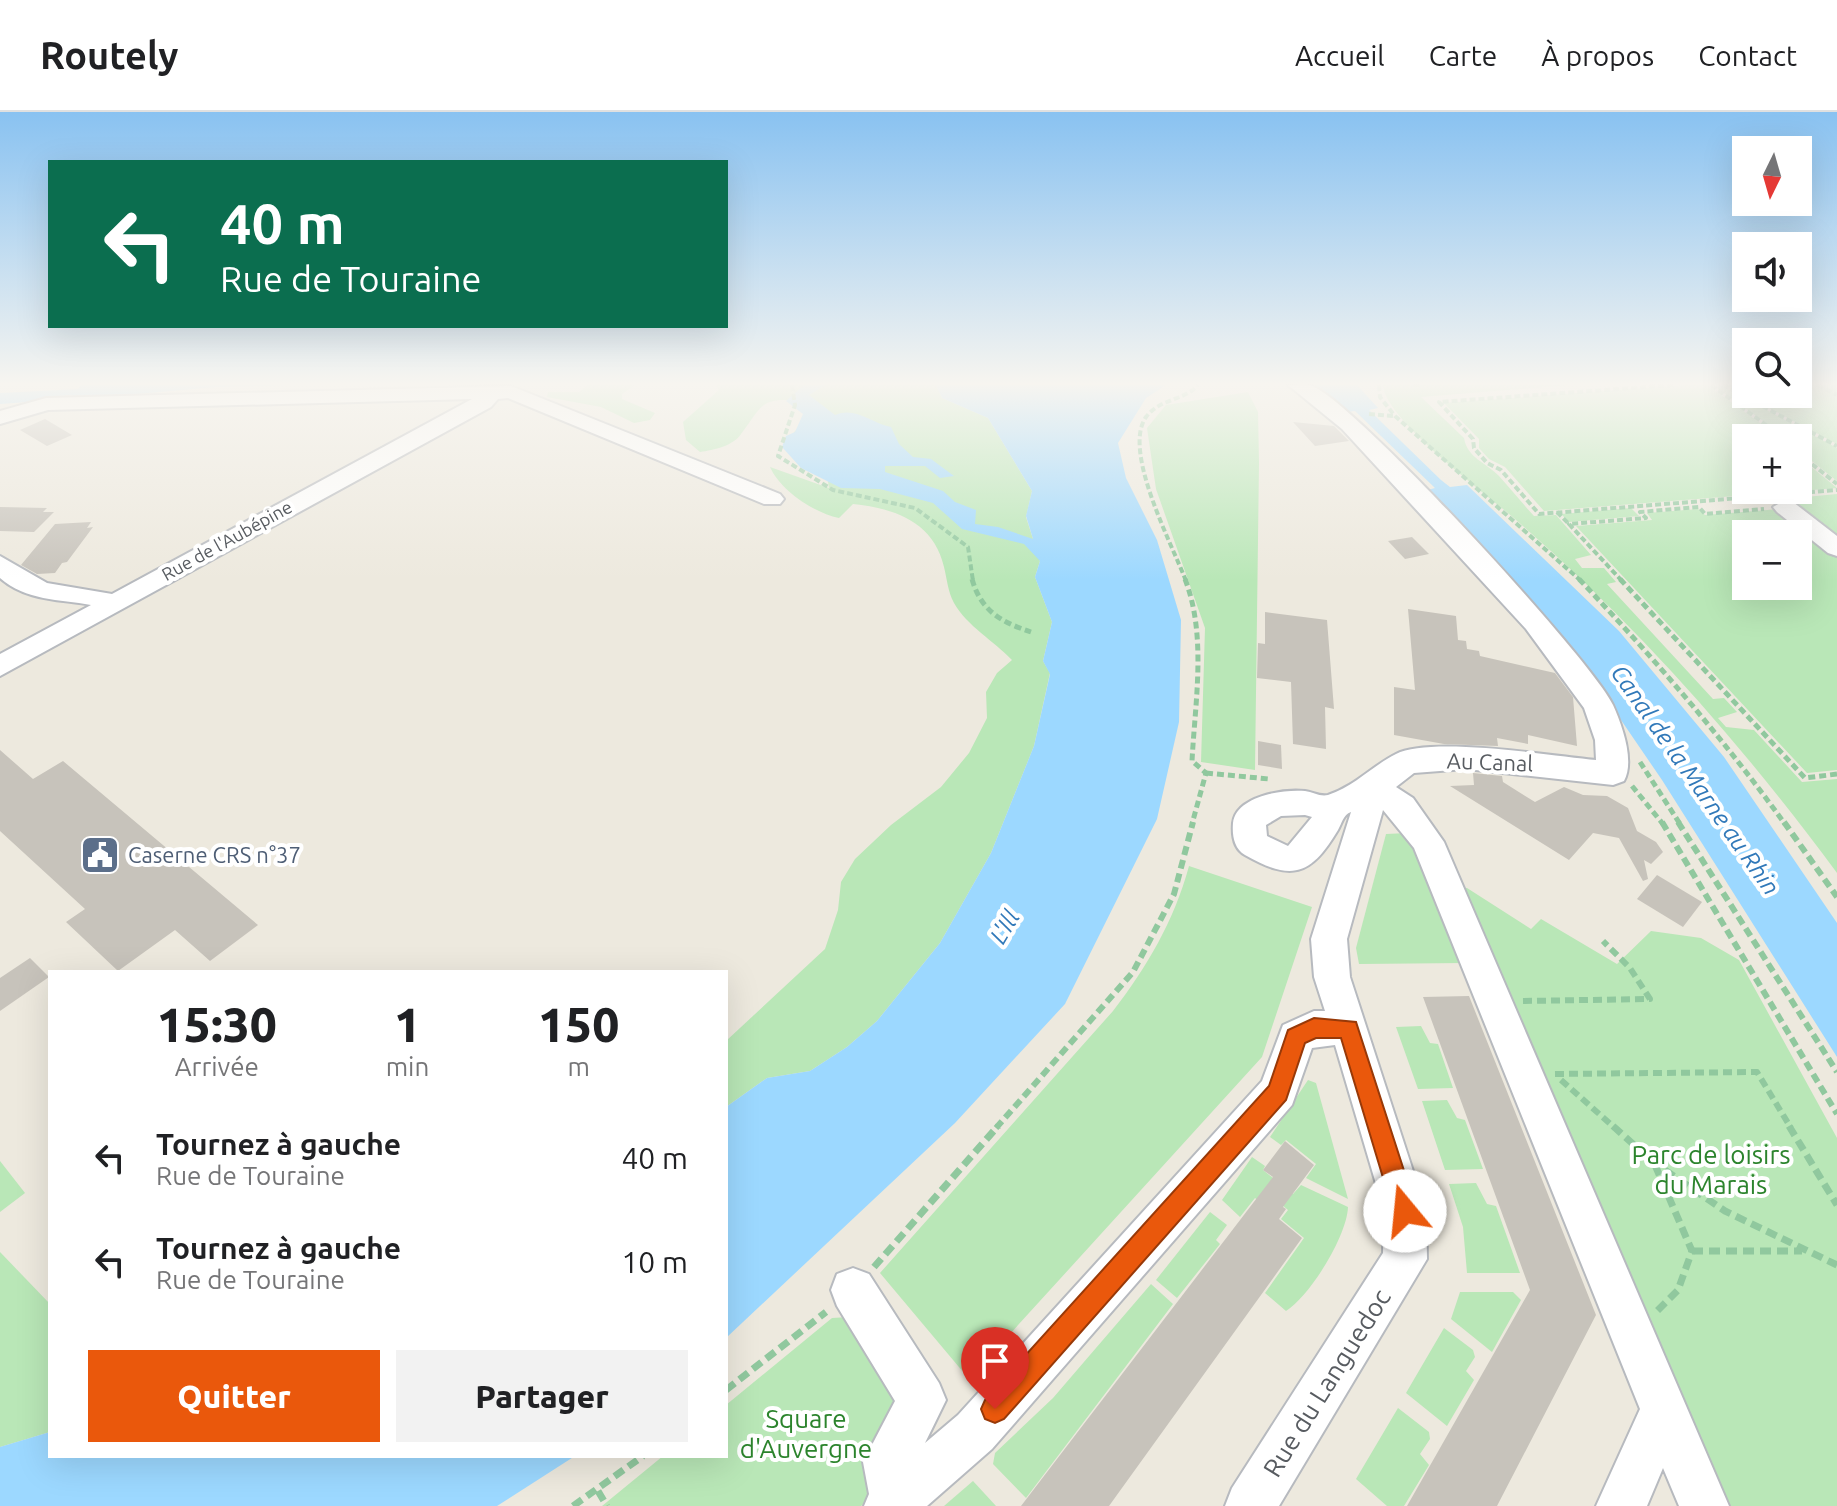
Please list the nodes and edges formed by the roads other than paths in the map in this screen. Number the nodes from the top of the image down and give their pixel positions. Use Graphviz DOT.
graph roads {
  1 [pos="395,450"];
  2 [pos="653,450"];
  3 [pos="1374,450"];
  4 [pos="772,499"];
  5 [pos="1788,504"];
  6 [pos="1836,549"];
  7 [pos="0,564"];
  8 [pos="113,603"];
  9 [pos="0,666"];
  10 [pos="1374,787"];
  11 [pos="1327,809"];
  12 [pos="1349,1028"];
  13 [pos="853,1290"];
  14 [pos="1664,1411"];
  15 [pos="892,1502"];
  16 [pos="1250,1506"];
  17 [pos="1621,1506"];
  18 [pos="1704,1506"];
  1 -- 8 [label="street, Rue de l'Aubépine"];
  2 -- 4 [label="street"];
  3 -- 10 [label="street, Au Canal"];
  5 -- 6 [label="street"];
  7 -- 8 [label="street"];
  8 -- 9 [label="street, Rue de l'Aubépine"];
  10 -- 11 [label="street, Au Canal"];
  10 -- 12 [label="street, Rue du Languedoc"];
  10 -- 14 [label="street"];
  12 -- 15 [label="street"];
  12 -- 16 [label="street, Rue du Languedoc"];
  13 -- 15 [label="street"];
  14 -- 17 [label="street"];
  14 -- 18 [label="street"];
}
